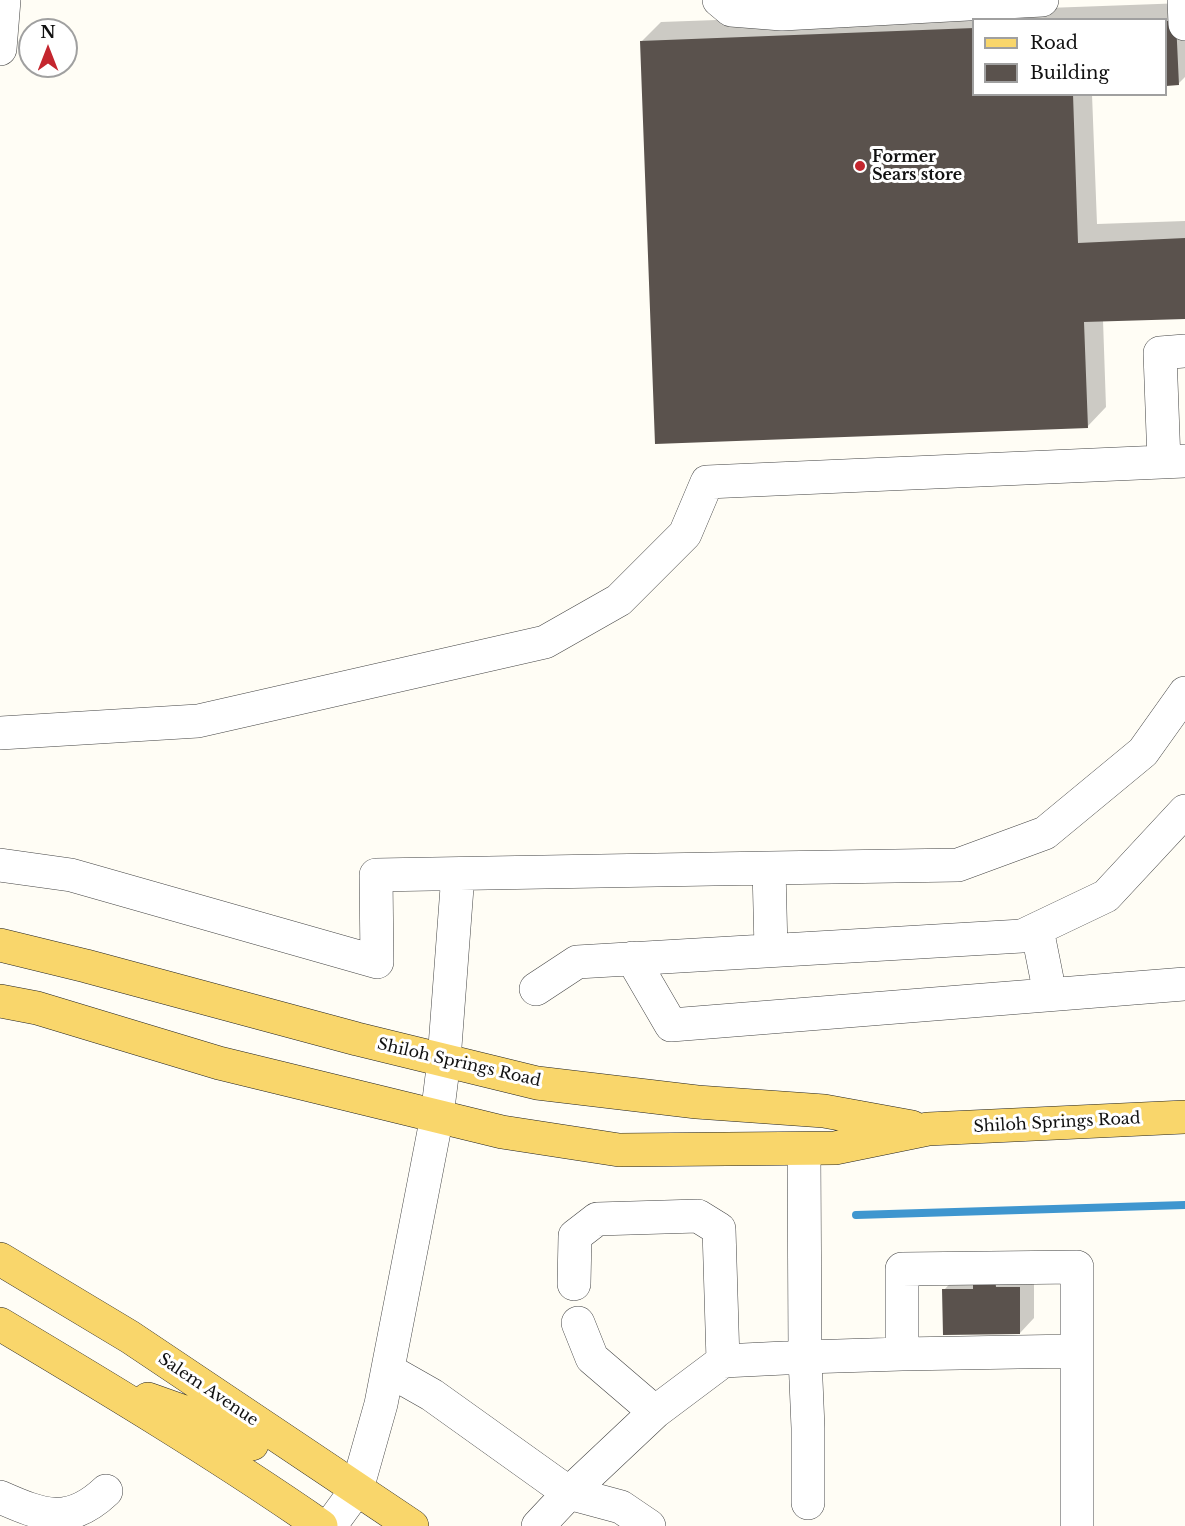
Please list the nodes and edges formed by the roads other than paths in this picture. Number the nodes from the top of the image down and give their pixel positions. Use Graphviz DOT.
graph roads {
  1 [pos="4,0"];
  2 [pos="719,0"];
  3 [pos="1042,0"];
  4 [pos="1184,0"];
  5 [pos="1185,24"];
  6 [pos="0,49"];
  7 [pos="1185,351"];
  8 [pos="1174,462"];
  9 [pos="1185,693"];
  10 [pos="0,733"];
  11 [pos="1185,811"];
  12 [pos="0,865"];
  13 [pos="769,868"];
  14 [pos="458,874"];
  15 [pos="1037,929"];
  16 [pos="0,945"];
  17 [pos="771,950"];
  18 [pos="632,958"];
  19 [pos="1185,984"];
  20 [pos="536,989"];
  21 [pos="1050,994"];
  22 [pos="0,1001"];
  23 [pos="444,1060"];
  24 [pos="438,1116"];
  25 [pos="1185,1117"];
  26 [pos="928,1130"];
  27 [pos="804,1149"];
  28 [pos="0,1259"];
  29 [pos="574,1284"];
  30 [pos="578,1323"];
  31 [pos="0,1324"];
  32 [pos="1076,1351"];
  33 [pos="902,1354"];
  34 [pos="805,1357"];
  35 [pos="723,1361"];
  36 [pos="388,1370"];
  37 [pos="98,1382"];
  38 [pos="655,1412"];
  39 [pos="357,1490"];
  40 [pos="106,1491"];
  41 [pos="569,1493"];
  42 [pos="0,1497"];
  43 [pos="808,1503"];
  44 [pos="321,1526"];
  45 [pos="330,1526"];
  46 [pos="412,1526"];
  47 [pos="538,1526"];
  48 [pos="648,1526"];
  49 [pos="1077,1526"];
  1 -- 6 [label="street"];
  2 -- 3 [label="street"];
  4 -- 5 [label="street"];
  7 -- 8 [label="street"];
  8 -- 10 [label="street"];
  9 -- 13 [label="street"];
  11 -- 15 [label="street"];
  12 -- 14 [label="street"];
  13 -- 14 [label="street"];
  13 -- 17 [label="street"];
  14 -- 23 [label="street"];
  15 -- 17 [label="street"];
  15 -- 21 [label="street"];
  16 -- 23 [label="main road, Shiloh Springs Road"];
  17 -- 18 [label="street"];
  18 -- 20 [label="street"];
  18 -- 21 [label="street"];
  19 -- 21 [label="street"];
  22 -- 24 [label="main road, Shiloh Springs Road"];
  23 -- 24 [label="street"];
  23 -- 26 [label="main road, Shiloh Springs Road"];
  24 -- 27 [label="main road, Shiloh Springs Road"];
  24 -- 36 [label="street"];
  25 -- 26 [label="main road, Shiloh Springs Road"];
  26 -- 27 [label="main road, Shiloh Springs Road"];
  27 -- 34 [label="street"];
  28 -- 39 [label="main road, Salem Avenue"];
  29 -- 35 [label="street"];
  30 -- 38 [label="street"];
  31 -- 37 [label="main road"];
  32 -- 33 [label="street"];
  32 -- 33 [label="street"];
  32 -- 49 [label="street"];
  33 -- 34 [label="street"];
  34 -- 35 [label="street"];
  34 -- 43 [label="street"];
  35 -- 38 [label="street"];
  36 -- 39 [label="street"];
  36 -- 41 [label="street"];
  37 -- 39 [label="main road"];
  37 -- 44 [label="main road"];
  38 -- 41 [label="street"];
  39 -- 45 [label="street"];
  39 -- 46 [label="main road, Salem Avenue"];
  40 -- 42 [label="street"];
  41 -- 47 [label="street"];
  41 -- 48 [label="street"];
}
